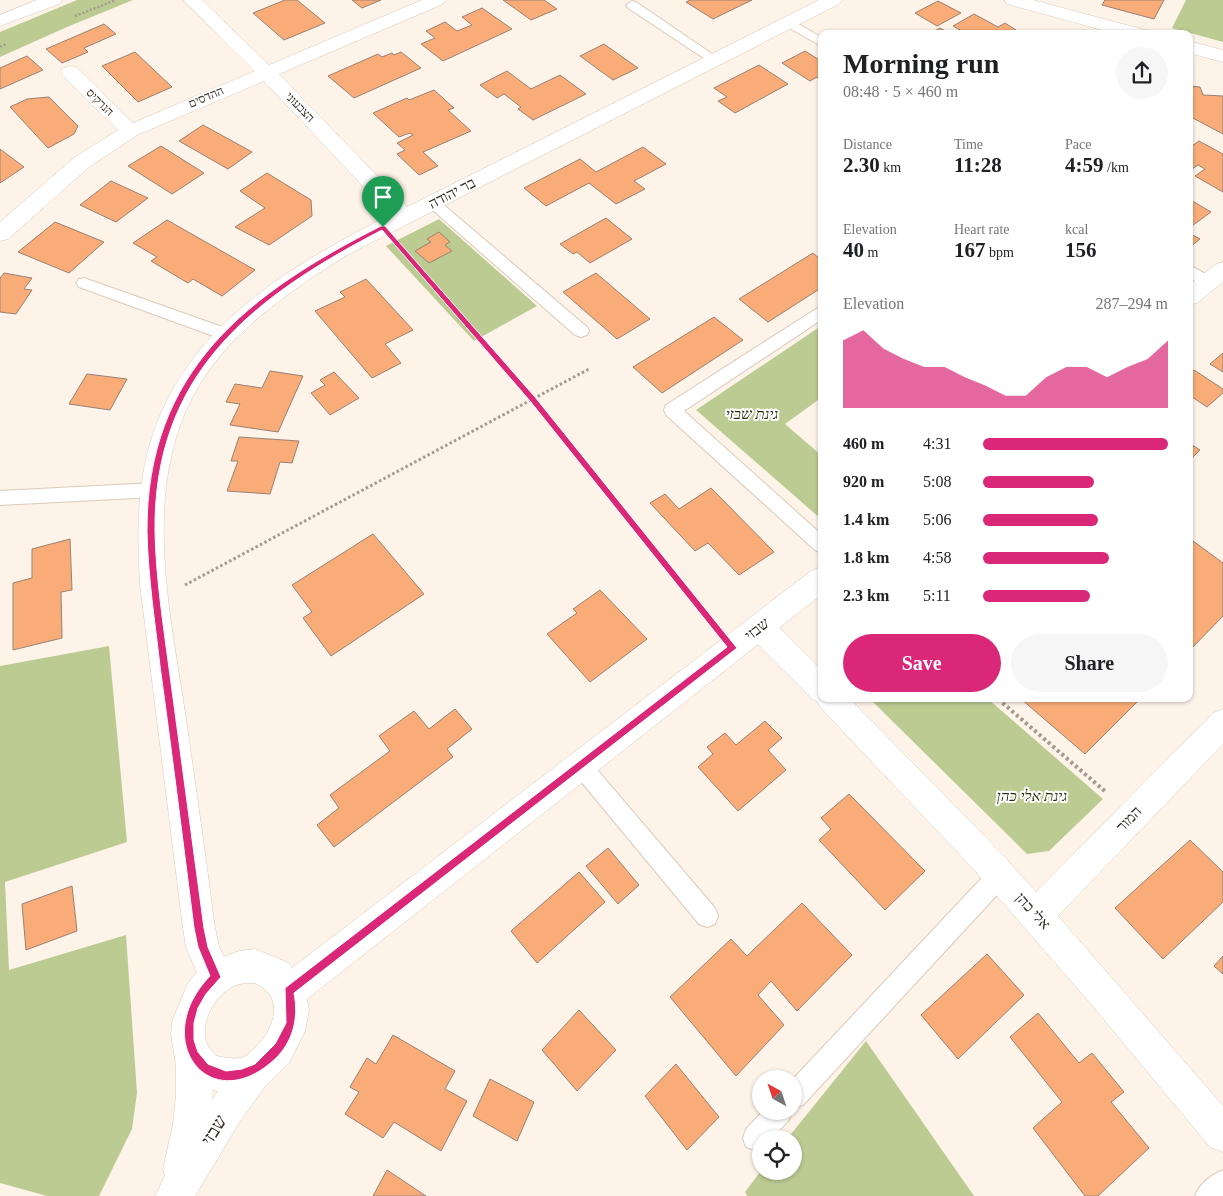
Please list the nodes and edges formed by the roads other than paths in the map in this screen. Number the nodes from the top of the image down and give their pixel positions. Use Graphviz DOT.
graph roads {
  1 [pos="53,0"];
  2 [pos="192,0"];
  3 [pos="437,0"];
  4 [pos="833,0"];
  5 [pos="1013,0"];
  6 [pos="632,5"];
  7 [pos="0,21"];
  8 [pos="788,22"];
  9 [pos="1124,30"];
  10 [pos="818,40"];
  11 [pos="1193,48"];
  12 [pos="1223,56"];
  13 [pos="715,60"];
  14 [pos="70,72"];
  15 [pos="267,72"];
  16 [pos="130,131"];
  17 [pos="433,203"];
  18 [pos="404,217"];
  19 [pos="0,234"];
  20 [pos="1193,271"];
  21 [pos="1215,276"];
  22 [pos="84,283"];
  23 [pos="1193,294"];
  24 [pos="818,315"];
  25 [pos="581,331"];
  26 [pos="225,334"];
  27 [pos="154,490"];
  28 [pos="0,498"];
  29 [pos="818,542"];
  30 [pos="818,581"];
  31 [pos="760,628"];
  32 [pos="818,686"];
  33 [pos="834,702"];
  34 [pos="1223,723"];
  35 [pos="581,766"];
  36 [pos="1000,875"];
  37 [pos="1036,915"];
  38 [pos="707,916"];
  39 [pos="216,977"];
  40 [pos="289,991"];
  41 [pos="191,1048"];
  42 [pos="258,1068"];
  43 [pos="802,1087"];
  44 [pos="772,1120"];
  45 [pos="762,1130"];
  46 [pos="1223,1134"];
  47 [pos="1223,1183"];
  48 [pos="174,1196"];
  49 [pos="1208,1196"];
  1 -- 7 [label="street"];
  2 -- 15 [label="street, הצבעוני"];
  3 -- 15 [label="street, ההדסים"];
  4 -- 8 [label="street, בר יהודה"];
  5 -- 9 [label="street"];
  6 -- 13 [label="lane"];
  8 -- 10 [label="lane"];
  8 -- 13 [label="street, בר יהודה"];
  11 -- 12 [label="street"];
  13 -- 17 [label="street, בר יהודה"];
  14 -- 16 [label="street, הנרקיס"];
  15 -- 16 [label="street, ההדסים"];
  15 -- 18 [label="street, הצבעוני"];
  16 -- 19 [label="street, ההדסים"];
  17 -- 18 [label="street, בר יהודה"];
  17 -- 25 [label="lane"];
  18 -- 26 [label="street, בר יהודה"];
  20 -- 21 [label="lane"];
  21 -- 23 [label="street"];
  22 -- 26 [label="lane"];
  24 -- 29 [label="lane"];
  26 -- 27 [label="street, בר יהודה"];
  27 -- 28 [label="lane"];
  27 -- 39 [label="street, בר יהודה"];
  30 -- 31 [label="street, שבזי"];
  31 -- 32 [label="street"];
  31 -- 35 [label="street, שבזי"];
  33 -- 36 [label="street, אלי כהן"];
  34 -- 37 [label="street, המור"];
  35 -- 38 [label="lane"];
  35 -- 40 [label="street, שבזי"];
  36 -- 37 [label="street, אלי כהן"];
  36 -- 43 [label="lane"];
  37 -- 46 [label="street, אלי כהן"];
  39 -- 40 [label="street"];
  39 -- 41 [label="street"];
  40 -- 42 [label="street"];
  41 -- 42 [label="street"];
  41 -- 48 [label="street, שבזי"];
  42 -- 48 [label="street, שבזי"];
  44 -- 45 [label="lane"];
  47 -- 49 [label="lane"];
}
